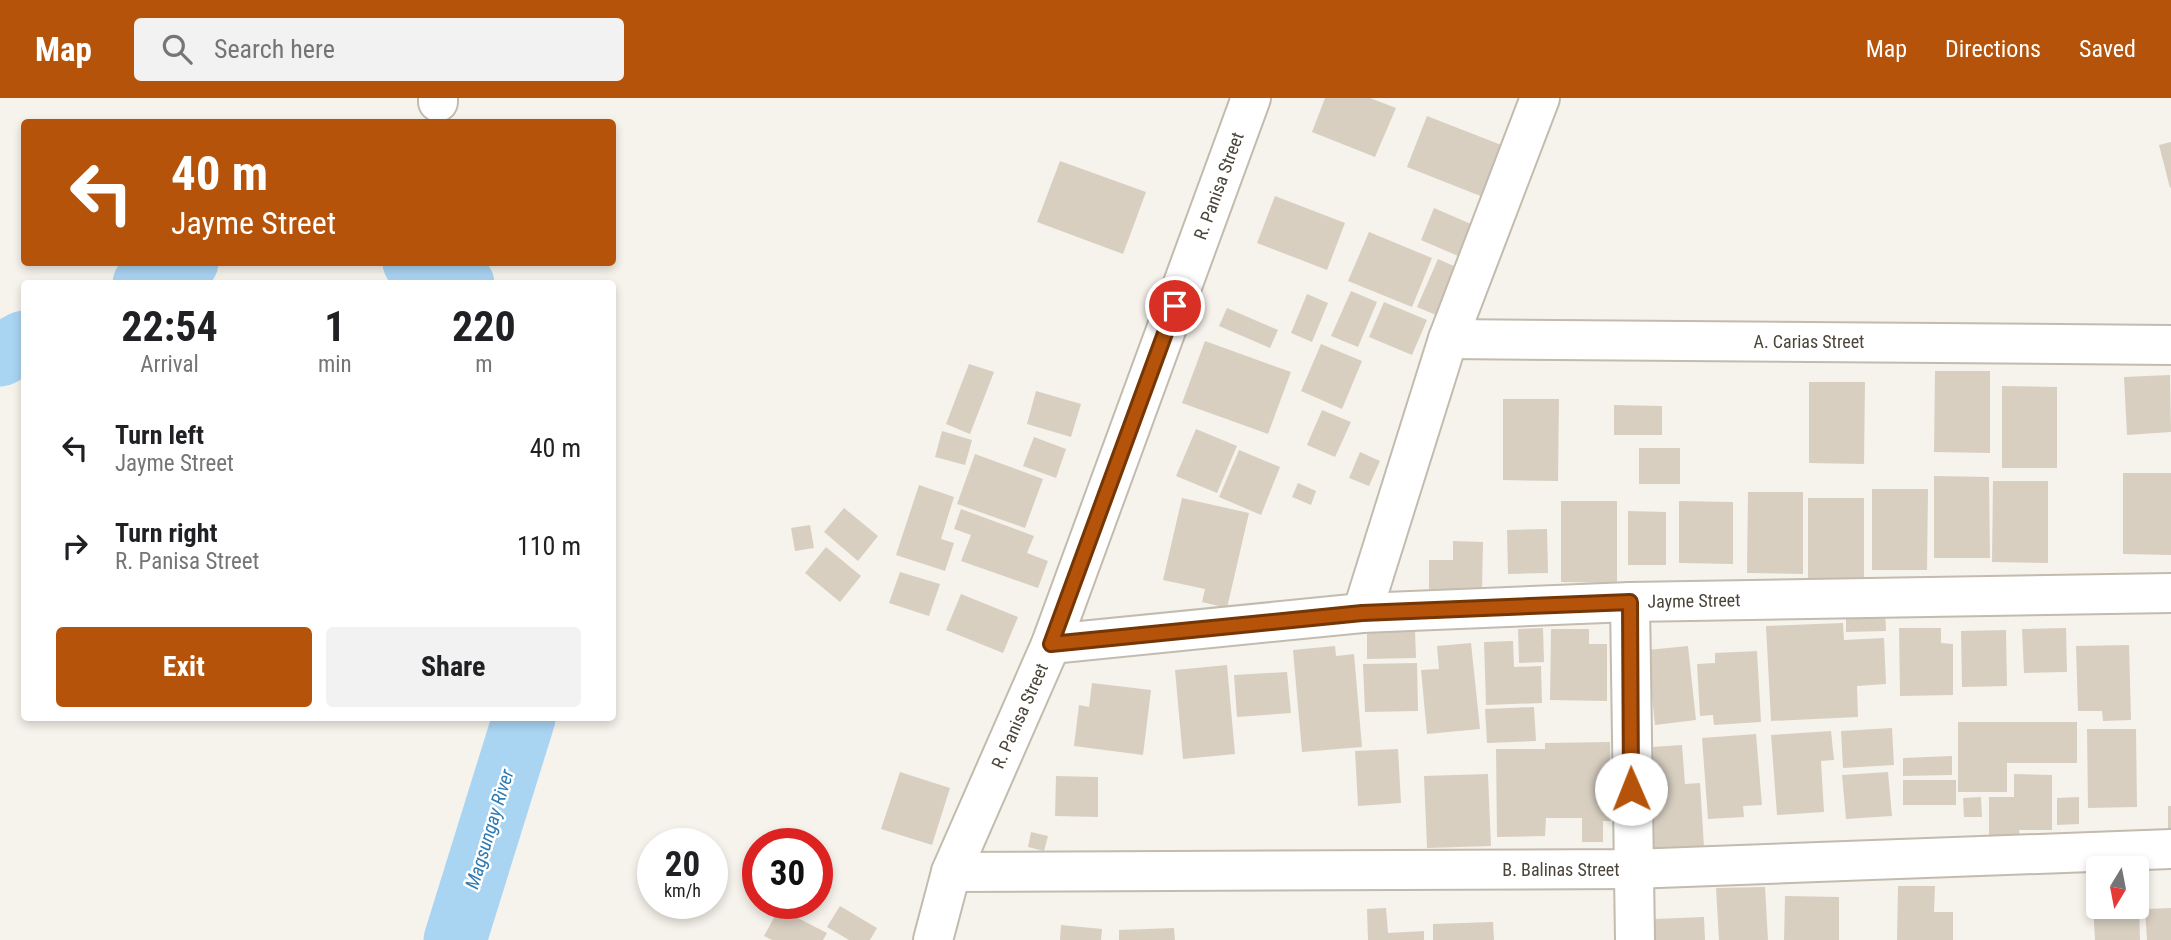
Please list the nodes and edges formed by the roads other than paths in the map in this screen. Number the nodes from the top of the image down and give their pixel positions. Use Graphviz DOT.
graph roads {
  1 [pos="1251,98"];
  2 [pos="1540,98"];
  3 [pos="1448,339"];
  4 [pos="2171,345"];
  5 [pos="2171,593"];
  6 [pos="1630,602"];
  7 [pos="1362,613"];
  8 [pos="1051,644"];
  9 [pos="2171,849"];
  10 [pos="1632,869"];
  11 [pos="951,872"];
  12 [pos="933,940"];
  13 [pos="1635,940"];
  1 -- 8 [label="street, R. Panisa Street"];
  2 -- 3 [label="street"];
  3 -- 4 [label="street, A. Carias Street"];
  3 -- 7 [label="street"];
  5 -- 6 [label="street, Jayme Street"];
  6 -- 7 [label="street, Jayme Street"];
  6 -- 10 [label="street"];
  7 -- 8 [label="street, Jayme Street"];
  8 -- 11 [label="street, R. Panisa Street"];
  9 -- 10 [label="street, B. Balinas Street"];
  10 -- 11 [label="street, B. Balinas Street"];
  10 -- 13 [label="street"];
  11 -- 12 [label="street, R. Panisa Street"];
}
